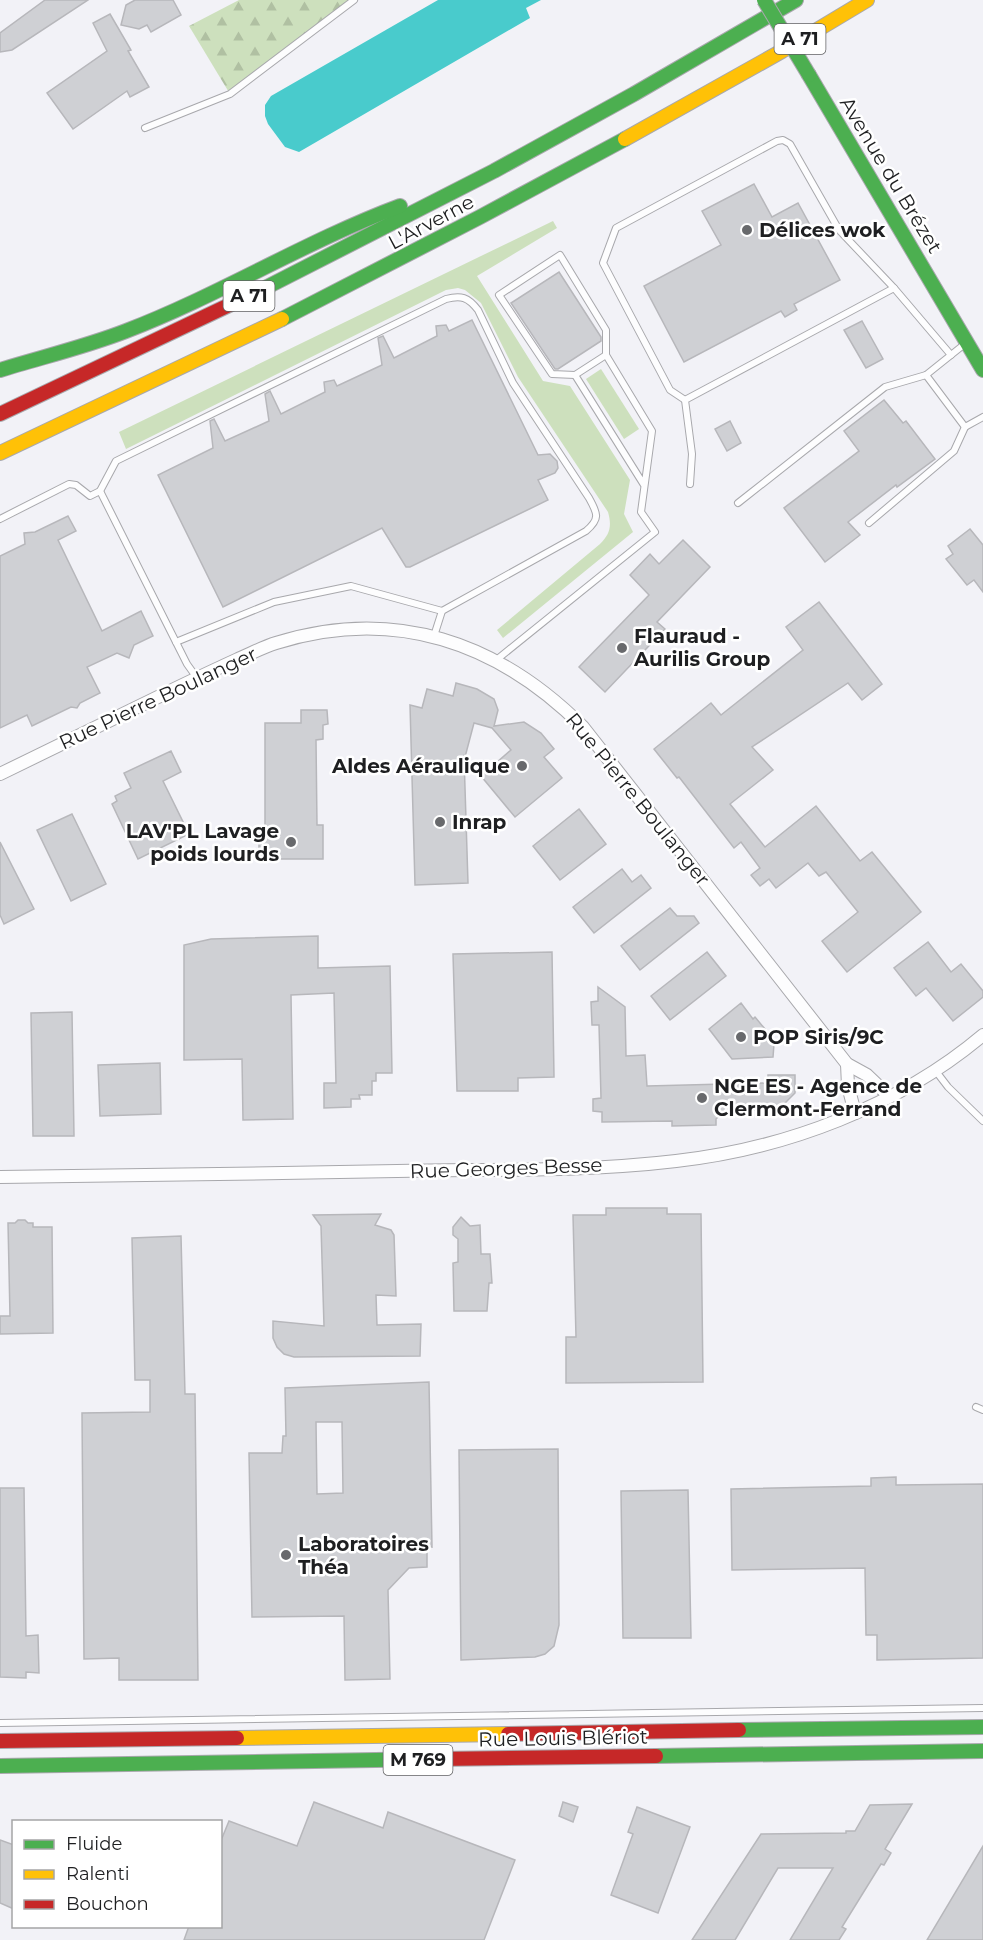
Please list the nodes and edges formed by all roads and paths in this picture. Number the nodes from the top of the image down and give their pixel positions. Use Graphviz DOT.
graph roads {
  1 [pos="354,0"];
  2 [pos="764,0"];
  3 [pos="796,0"];
  4 [pos="867,0"];
  5 [pos="146,128"];
  6 [pos="494,171"];
  7 [pos="894,288"];
  8 [pos="966,342"];
  9 [pos="606,355"];
  10 [pos="951,355"];
  11 [pos="983,369"];
  12 [pos="0,370"];
  13 [pos="575,375"];
  14 [pos="926,375"];
  15 [pos="685,400"];
  16 [pos="0,414"];
  17 [pos="983,417"];
  18 [pos="965,427"];
  19 [pos="1,453"];
  20 [pos="690,484"];
  21 [pos="644,485"];
  22 [pos="100,490"];
  23 [pos="738,503"];
  24 [pos="0,519"];
  25 [pos="869,523"];
  26 [pos="442,611"];
  27 [pos="434,636"];
  28 [pos="176,642"];
  29 [pos="495,661"];
  30 [pos="197,678"];
  31 [pos="0,774"];
  32 [pos="983,1035"];
  33 [pos="847,1064"];
  34 [pos="935,1070"];
  35 [pos="889,1096"];
  36 [pos="855,1113"];
  37 [pos="983,1121"];
  38 [pos="0,1177"];
  39 [pos="983,1708"];
  40 [pos="0,1723"];
  41 [pos="983,1727"];
  42 [pos="0,1741"];
  43 [pos="983,1751"];
  44 [pos="0,1766"];
  1 -- 5 [label="lane"];
  2 -- 8 [label="main road, Avenue du Brézet, bridge"];
  3 -- 6 [label="main road, L'Arverne / A 71"];
  4 -- 19 [label="main road, L'Arverne / A 71"];
  6 -- 12 [label="main road"];
  6 -- 16 [label="main road, L'Arverne / A 71"];
  7 -- 10 [label="lane"];
  7 -- 15 [label="lane"];
  7 -- 15 [label="lane"];
  8 -- 10 [label="lane"];
  8 -- 11 [label="main road, Avenue du Brézet"];
  9 -- 13 [label="lane"];
  9 -- 13 [label="lane"];
  9 -- 21 [label="lane"];
  10 -- 14 [label="lane"];
  13 -- 21 [label="lane"];
  14 -- 18 [label="lane"];
  14 -- 23 [label="lane"];
  15 -- 20 [label="lane"];
  17 -- 18 [label="lane"];
  18 -- 25 [label="lane"];
  21 -- 29 [label="lane"];
  22 -- 24 [label="lane"];
  22 -- 26 [label="lane"];
  22 -- 28 [label="lane"];
  26 -- 27 [label="lane"];
  26 -- 28 [label="lane"];
  27 -- 29 [label="street, Rue Pierre Boulanger"];
  27 -- 30 [label="street, Rue Pierre Boulanger"];
  28 -- 30 [label="lane"];
  29 -- 33 [label="street, Rue Pierre Boulanger"];
  30 -- 31 [label="street, Rue Pierre Boulanger"];
  32 -- 34 [label="street, Rue Georges Besse"];
  33 -- 35 [label="street, Rue Pierre Boulanger"];
  33 -- 36 [label="street"];
  34 -- 35 [label="street, Rue Georges Besse"];
  34 -- 37 [label="lane"];
  35 -- 36 [label="street, Rue Georges Besse"];
  36 -- 38 [label="street, Rue Georges Besse"];
  39 -- 40 [label="lane, Rue Louis Blériot"];
  41 -- 42 [label="main road, Rue Louis Blériot / M 769"];
  43 -- 44 [label="main road, Rue Louis Blériot / M 769"];
}
